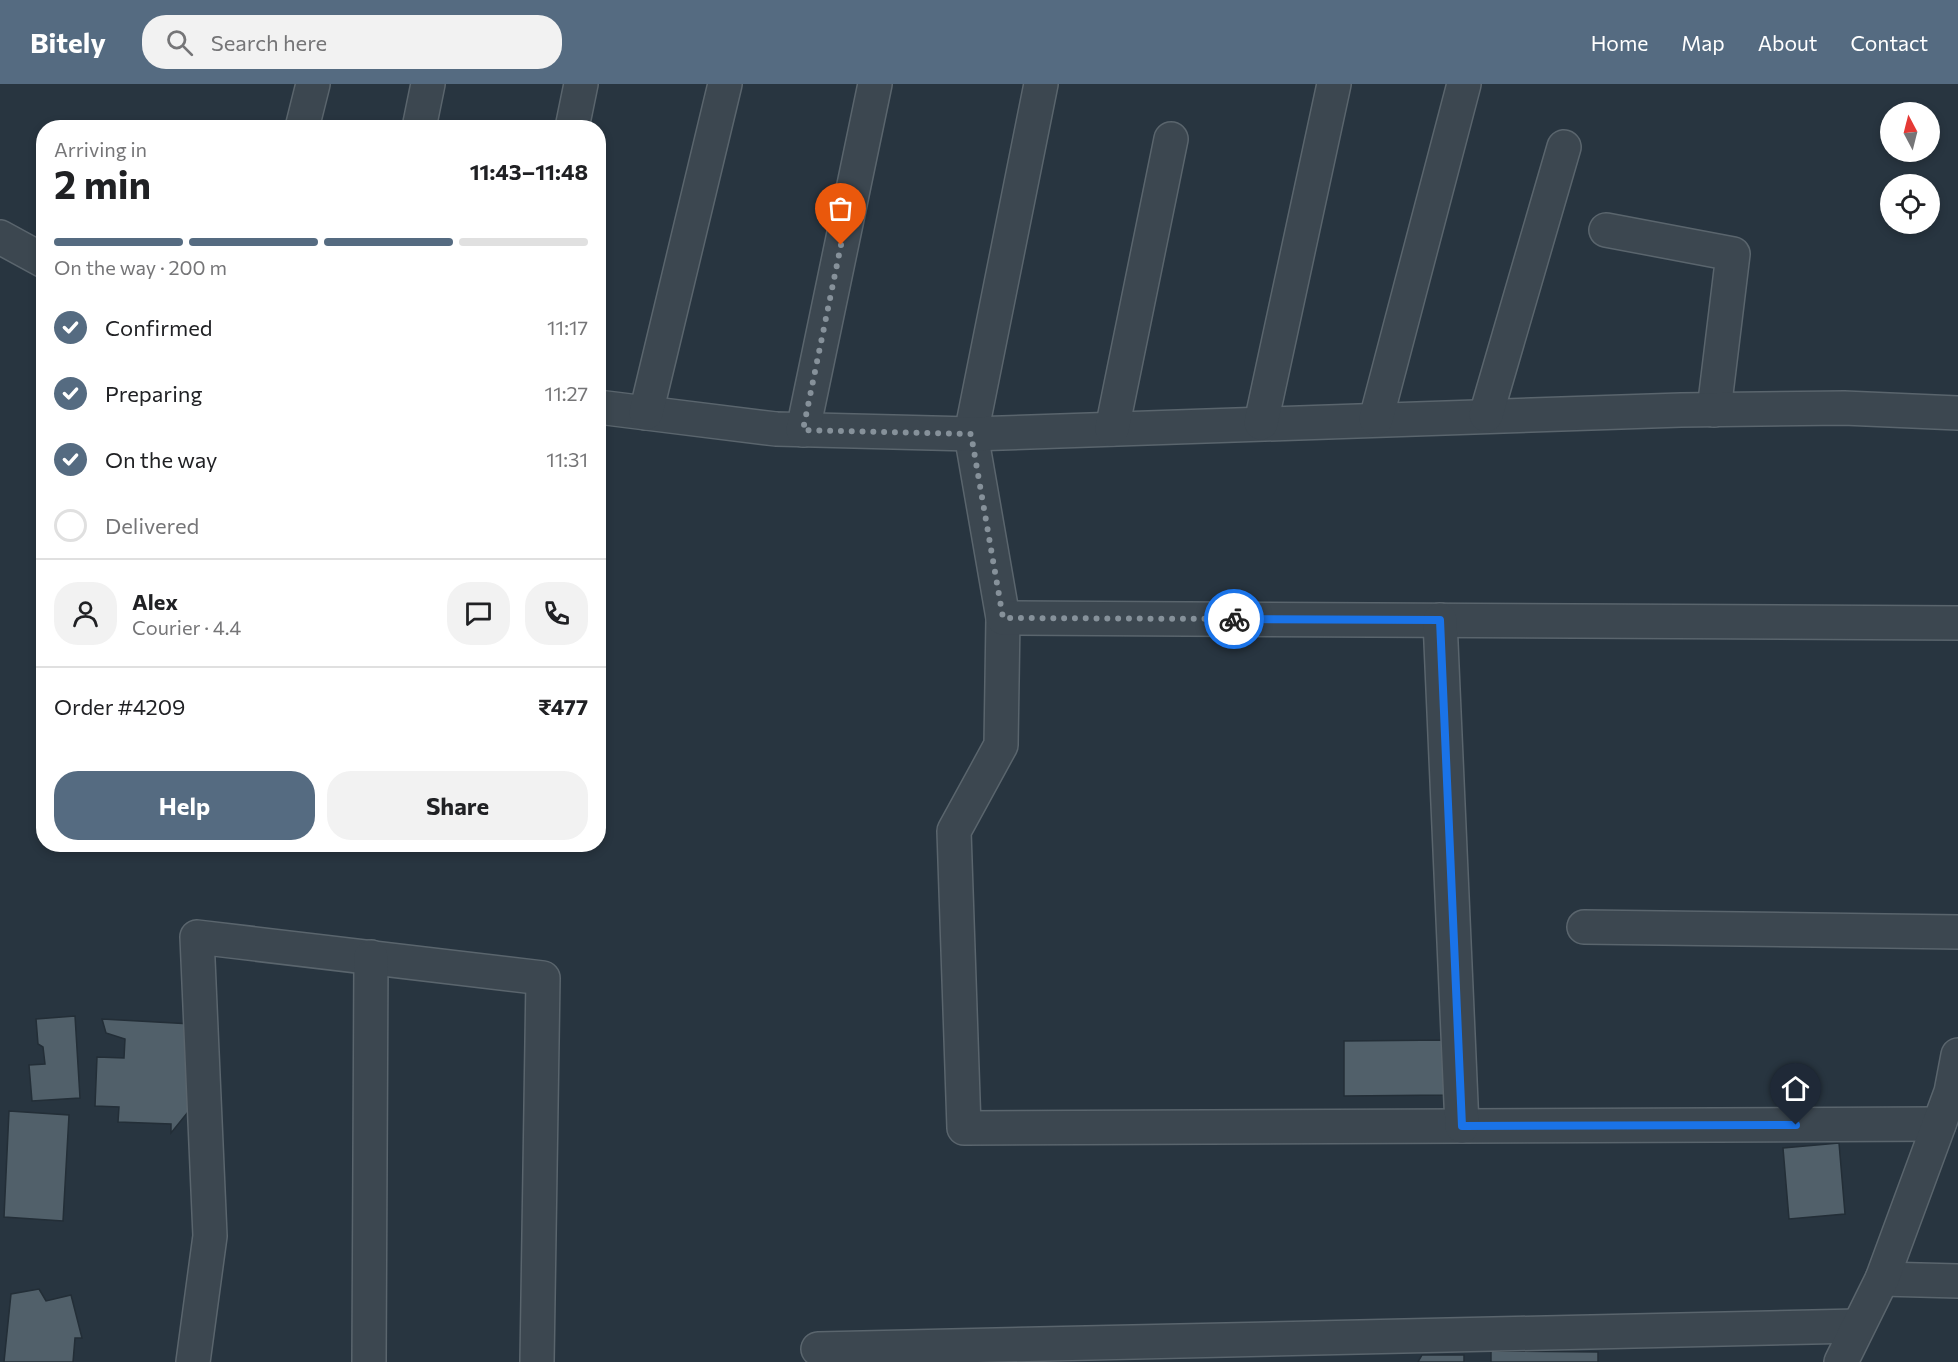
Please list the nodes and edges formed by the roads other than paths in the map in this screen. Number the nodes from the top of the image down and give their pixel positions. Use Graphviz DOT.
graph roads {
  1 [pos="313,84"];
  2 [pos="428,84"];
  3 [pos="581,84"];
  4 [pos="725,84"];
  5 [pos="875,84"];
  6 [pos="1041,84"];
  7 [pos="1334,84"];
  8 [pos="1464,84"];
  9 [pos="304,120"];
  10 [pos="421,120"];
  11 [pos="574,120"];
  12 [pos="1171,139"];
  13 [pos="1564,147"];
  14 [pos="1606,230"];
  15 [pos="0,237"];
  16 [pos="36,257"];
  17 [pos="606,408"];
  18 [pos="1714,410"];
  19 [pos="646,413"];
  20 [pos="1958,413"];
  21 [pos="1486,415"];
  22 [pos="1376,419"];
  23 [pos="1261,423"];
  24 [pos="1112,429"];
  25 [pos="803,430"];
  26 [pos="971,434"];
  27 [pos="1003,618"];
  28 [pos="1440,620"];
  29 [pos="1958,623"];
  30 [pos="1584,927"];
  31 [pos="1958,932"];
  32 [pos="371,957"];
  33 [pos="1958,1056"];
  34 [pos="1939,1124"];
  35 [pos="1462,1126"];
  36 [pos="1882,1279"];
  37 [pos="1958,1281"];
  38 [pos="1858,1326"];
  39 [pos="818,1348"];
  40 [pos="193,1362"];
  41 [pos="369,1362"];
  42 [pos="537,1362"];
  43 [pos="1841,1362"];
  1 -- 9 [label="street"];
  2 -- 10 [label="street"];
  3 -- 11 [label="street"];
  4 -- 19 [label="street"];
  5 -- 25 [label="street"];
  6 -- 26 [label="street"];
  7 -- 23 [label="street"];
  8 -- 22 [label="street"];
  12 -- 24 [label="street"];
  13 -- 21 [label="street"];
  14 -- 18 [label="street"];
  15 -- 16 [label="street"];
  17 -- 19 [label="street"];
  18 -- 20 [label="street"];
  18 -- 21 [label="street"];
  19 -- 25 [label="street"];
  21 -- 22 [label="street"];
  22 -- 23 [label="street"];
  23 -- 24 [label="street"];
  24 -- 26 [label="street"];
  25 -- 26 [label="street"];
  26 -- 27 [label="street"];
  27 -- 28 [label="street"];
  27 -- 35 [label="street"];
  28 -- 29 [label="street"];
  28 -- 35 [label="street"];
  30 -- 31 [label="street"];
  32 -- 40 [label="street"];
  32 -- 41 [label="street"];
  32 -- 42 [label="street"];
  33 -- 34 [label="street"];
  34 -- 35 [label="street"];
  34 -- 36 [label="street"];
  36 -- 37 [label="street"];
  36 -- 38 [label="street"];
  38 -- 39 [label="street"];
  38 -- 43 [label="street"];
}
